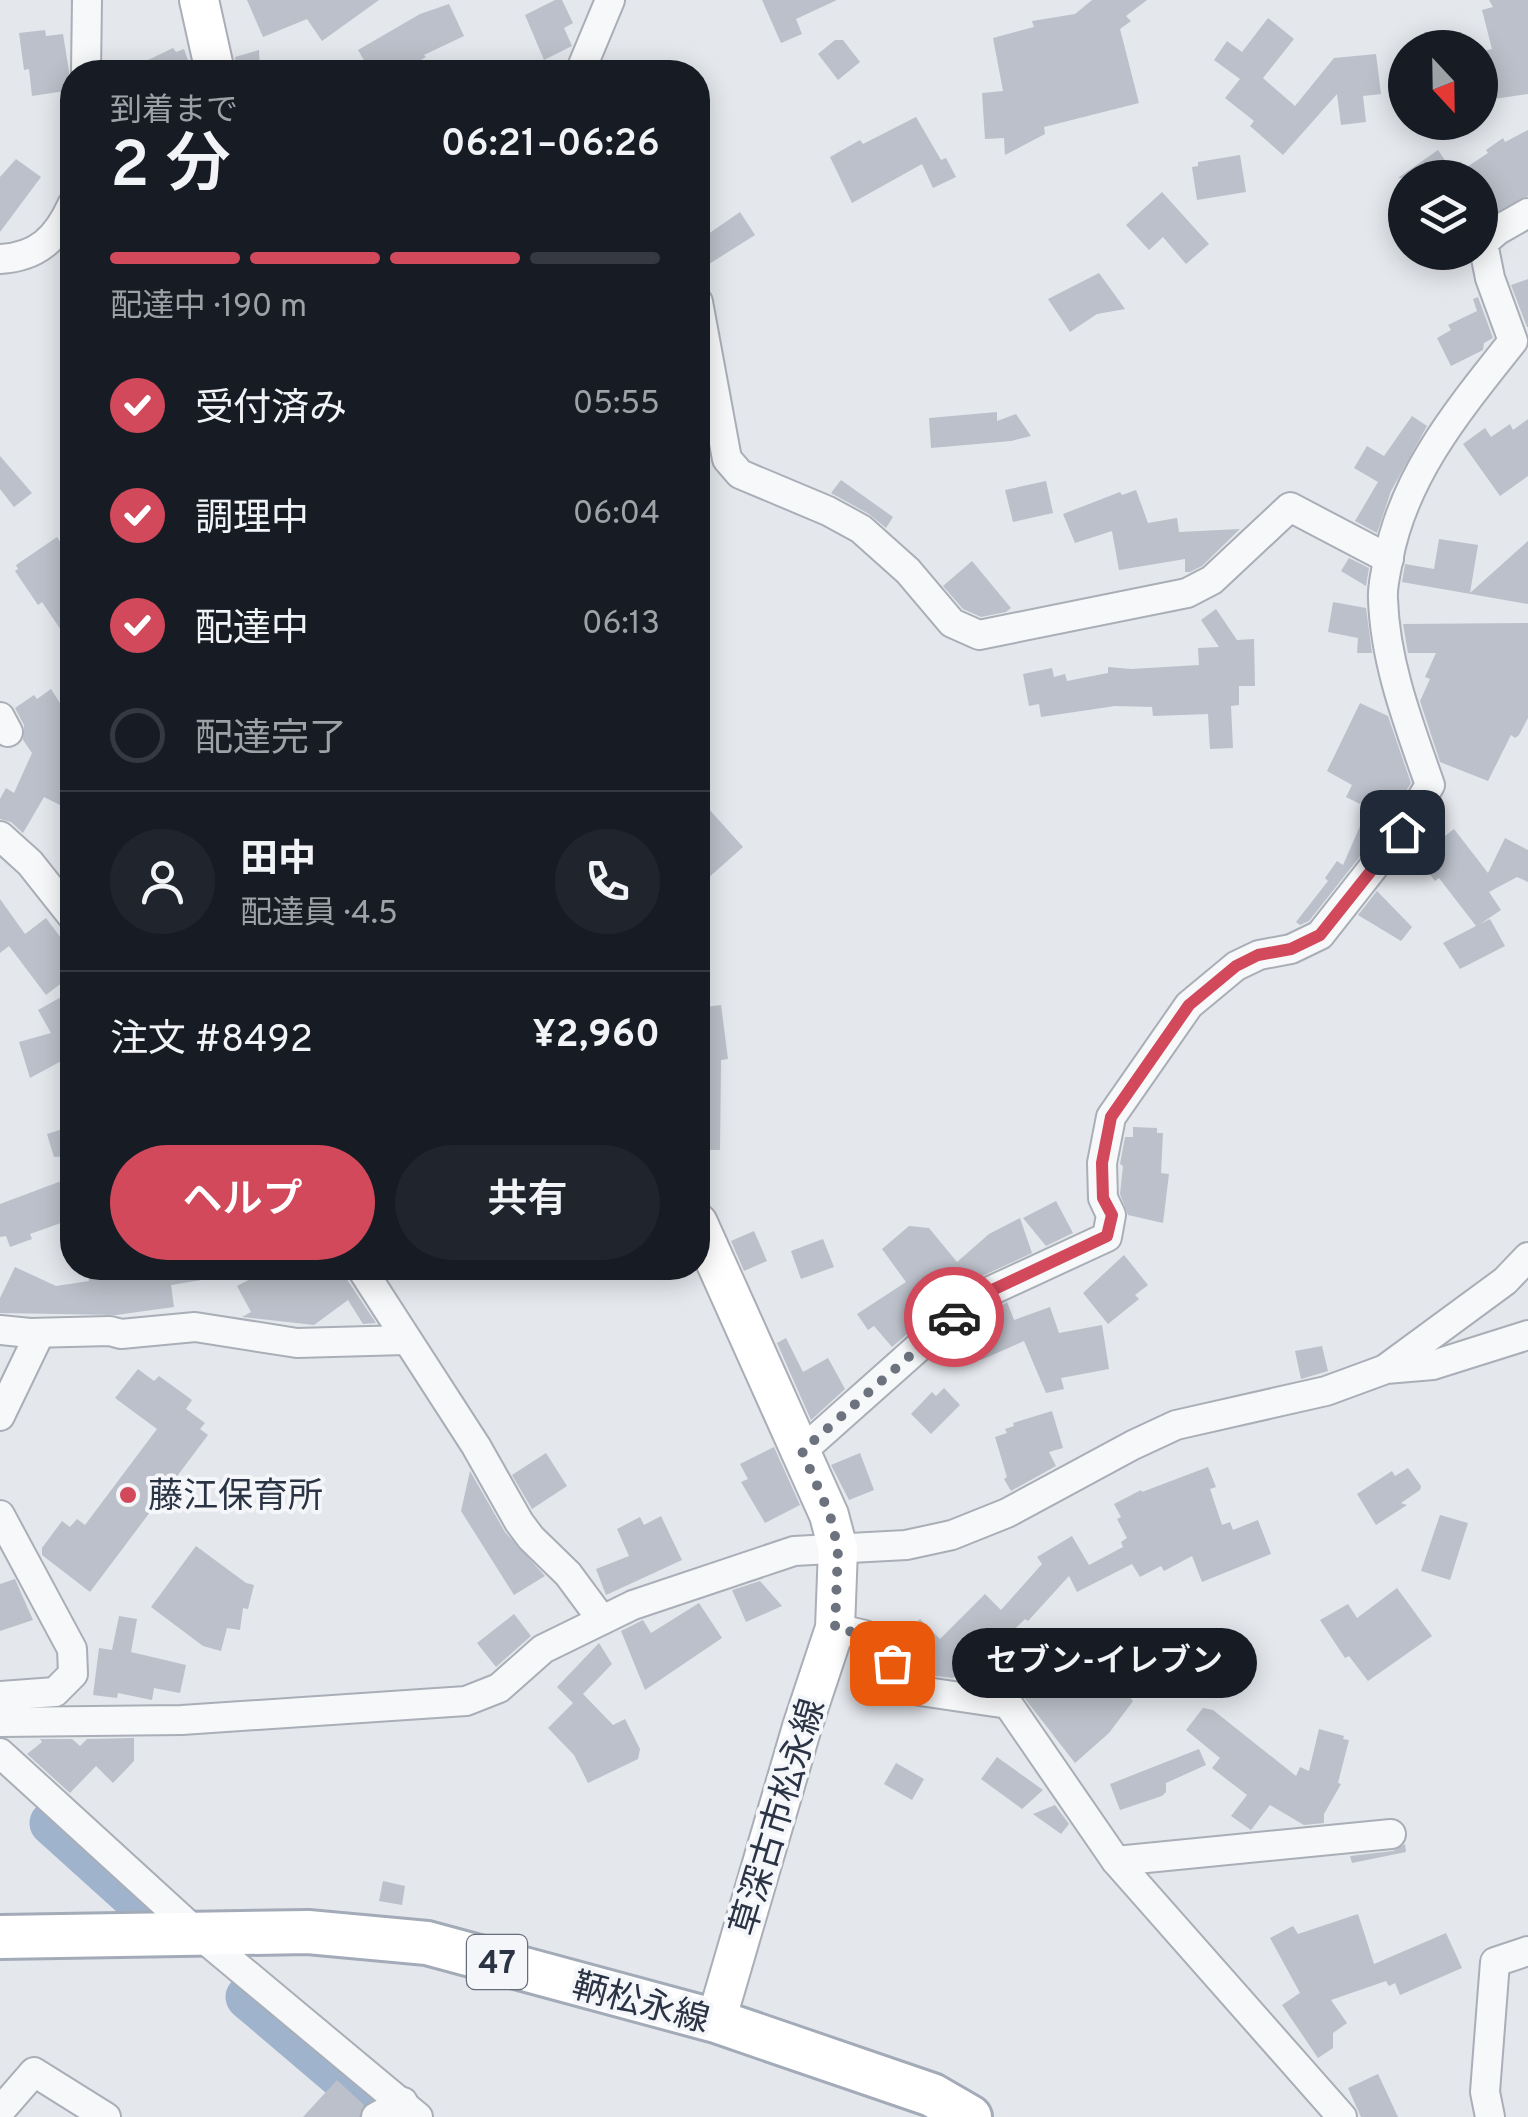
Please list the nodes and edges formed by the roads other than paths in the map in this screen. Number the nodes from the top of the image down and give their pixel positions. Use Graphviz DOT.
graph roads {
  1 [pos="87,0"];
  2 [pos="199,0"];
  3 [pos="610,0"];
  4 [pos="86,60"];
  5 [pos="212,60"];
  6 [pos="585,60"];
  7 [pos="1528,213"];
  8 [pos="60,231"];
  9 [pos="0,259"];
  10 [pos="710,368"];
  11 [pos="1388,560"];
  12 [pos="0,836"];
  13 [pos="60,901"];
  14 [pos="710,1249"];
  15 [pos="1528,1257"];
  16 [pos="368,1280"];
  17 [pos="0,1330"];
  18 [pos="30,1333"];
  19 [pos="1528,1334"];
  20 [pos="406,1340"];
  21 [pos="1386,1369"];
  22 [pos="0,1416"];
  23 [pos="802,1451"];
  24 [pos="0,1515"];
  25 [pos="838,1549"];
  26 [pos="602,1620"];
  27 [pos="835,1628"];
  28 [pos="0,1696"];
  29 [pos="0,1722"];
  30 [pos="0,1753"];
  31 [pos="1391,1834"];
  32 [pos="1116,1861"];
  33 [pos="196,1932"];
  34 [pos="0,1937"];
  35 [pos="1528,1951"];
  36 [pos="716,2022"];
  37 [pos="411,2109"];
  38 [pos="0,2110"];
  39 [pos="106,2117"];
  40 [pos="376,2117"];
  41 [pos="970,2117"];
  42 [pos="1342,2117"];
  43 [pos="1490,2117"];
  1 -- 4 [label="street"];
  2 -- 5 [label="main road"];
  3 -- 6 [label="street"];
  7 -- 11 [label="street"];
  8 -- 9 [label="street"];
  10 -- 11 [label="street"];
  11 -- 23 [label="street"];
  12 -- 13 [label="street"];
  14 -- 23 [label="main road, 草深古市松永線"];
  15 -- 21 [label="street"];
  16 -- 20 [label="street"];
  17 -- 18 [label="street"];
  18 -- 20 [label="street"];
  18 -- 22 [label="street"];
  19 -- 21 [label="street"];
  20 -- 26 [label="street"];
  21 -- 25 [label="street"];
  23 -- 25 [label="main road, 草深古市松永線"];
  24 -- 28 [label="street"];
  25 -- 26 [label="street"];
  25 -- 27 [label="main road, 草深古市松永線"];
  26 -- 29 [label="street"];
  27 -- 32 [label="street"];
  27 -- 36 [label="main road, 草深古市松永線"];
  30 -- 33 [label="street"];
  31 -- 32 [label="street"];
  32 -- 42 [label="street"];
  33 -- 34 [label="main road, 鞆松永線 / 47"];
  33 -- 36 [label="main road, 鞆松永線 / 47"];
  33 -- 37 [label="street"];
  35 -- 43 [label="street"];
  36 -- 41 [label="main road, 鞆松永線 / 47"];
  37 -- 40 [label="street"];
  38 -- 39 [label="street"];
}
